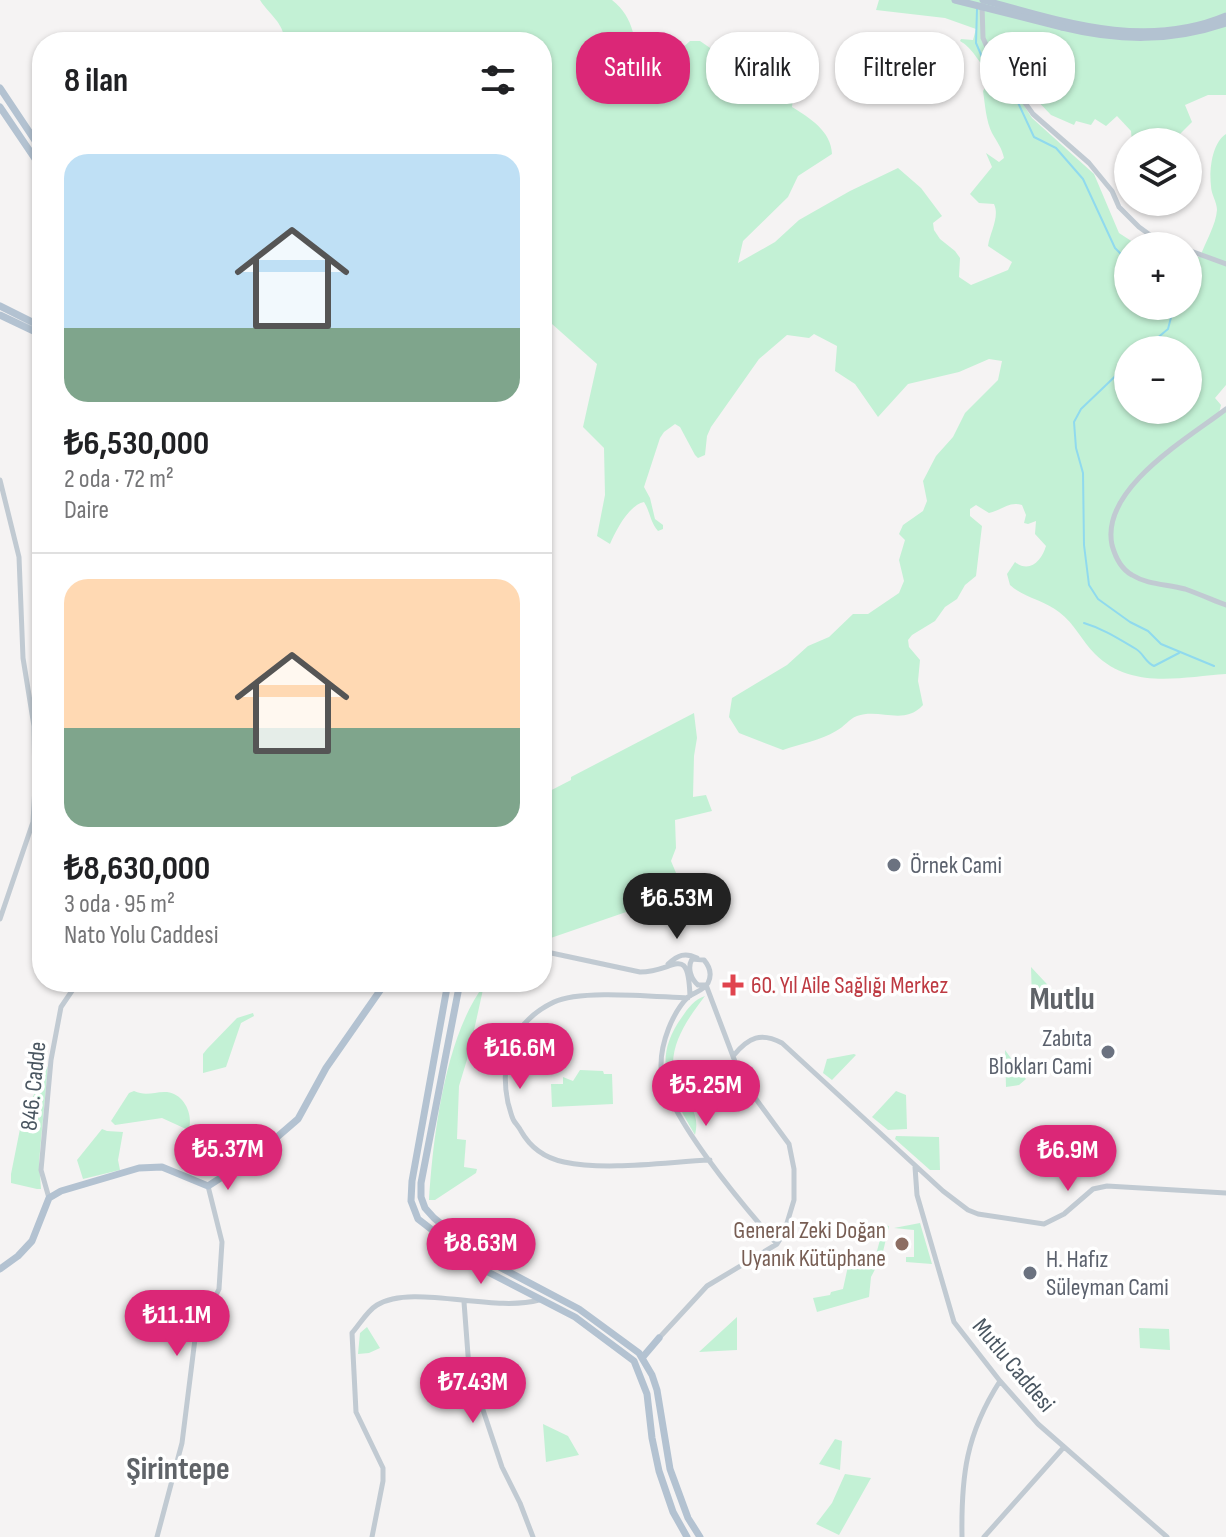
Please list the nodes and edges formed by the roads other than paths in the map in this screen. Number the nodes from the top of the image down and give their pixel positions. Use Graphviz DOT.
graph roads {
  1 [pos="955,0"];
  2 [pos="982,0"];
  3 [pos="1226,16"];
  4 [pos="1226,23"];
  5 [pos="1063,24"];
  6 [pos="0,88"];
  7 [pos="0,107"];
  8 [pos="32,136"];
  9 [pos="32,154"];
  10 [pos="1145,232"];
  11 [pos="1202,255"];
  12 [pos="1226,264"];
  13 [pos="0,306"];
  14 [pos="0,315"];
  15 [pos="32,322"];
  16 [pos="32,330"];
  17 [pos="1226,409"];
  18 [pos="0,480"];
  19 [pos="1226,605"];
  20 [pos="32,714"];
  21 [pos="32,825"];
  22 [pos="0,919"];
  23 [pos="552,953"];
  24 [pos="697,958"];
  25 [pos="665,967"];
  26 [pos="690,973"];
  27 [pos="706,985"];
  28 [pos="71,992"];
  29 [pos="379,992"];
  30 [pos="446,992"];
  31 [pos="458,992"];
  32 [pos="689,997"];
  33 [pos="734,1055"];
  34 [pos="710,1160"];
  35 [pos="915,1166"];
  36 [pos="208,1186"];
  37 [pos="1226,1193"];
  38 [pos="49,1198"];
  39 [pos="777,1244"];
  40 [pos="0,1269"];
  41 [pos="551,1294"];
  42 [pos="540,1300"];
  43 [pos="464,1302"];
  44 [pos="659,1338"];
  45 [pos="640,1355"];
  46 [pos="1000,1381"];
  47 [pos="1064,1447"];
  48 [pos="157,1537"];
  49 [pos="372,1537"];
  50 [pos="533,1537"];
  51 [pos="687,1537"];
  52 [pos="700,1537"];
  53 [pos="962,1537"];
  54 [pos="984,1537"];
  55 [pos="1167,1537"];
  1 -- 5 [label="main road, bridge"];
  2 -- 5 [label="main road, bridge"];
  2 -- 10 [label="street"];
  3 -- 5 [label="main road"];
  4 -- 5 [label="main road"];
  6 -- 8 [label="main road"];
  7 -- 9 [label="main road"];
  11 -- 12 [label="street"];
  13 -- 15 [label="main road"];
  14 -- 16 [label="main road"];
  17 -- 19 [label="street"];
  18 -- 20 [label="street"];
  21 -- 22 [label="street"];
  23 -- 25 [label="street"];
  24 -- 25 [label="street"];
  24 -- 26 [label="street"];
  24 -- 27 [label="street"];
  25 -- 26 [label="street"];
  26 -- 27 [label="street"];
  26 -- 32 [label="street"];
  27 -- 32 [label="street"];
  27 -- 33 [label="street"];
  28 -- 38 [label="street, 846. Cadde"];
  29 -- 36 [label="main road"];
  30 -- 42 [label="main road"];
  31 -- 41 [label="main road"];
  32 -- 34 [label="street"];
  32 -- 34 [label="street"];
  33 -- 35 [label="street"];
  33 -- 39 [label="street"];
  34 -- 39 [label="street"];
  35 -- 37 [label="street"];
  35 -- 46 [label="street, Mutlu Caddesi"];
  36 -- 38 [label="main road"];
  36 -- 48 [label="street"];
  38 -- 40 [label="main road"];
  39 -- 44 [label="street"];
  41 -- 42 [label="street"];
  41 -- 45 [label="main road"];
  42 -- 43 [label="street"];
  42 -- 51 [label="main road"];
  43 -- 49 [label="street"];
  43 -- 50 [label="street"];
  44 -- 45 [label="main road"];
  45 -- 52 [label="main road"];
  46 -- 47 [label="street, Mutlu Caddesi"];
  46 -- 53 [label="street"];
  47 -- 54 [label="street"];
  47 -- 55 [label="street, Mutlu Caddesi"];
}
